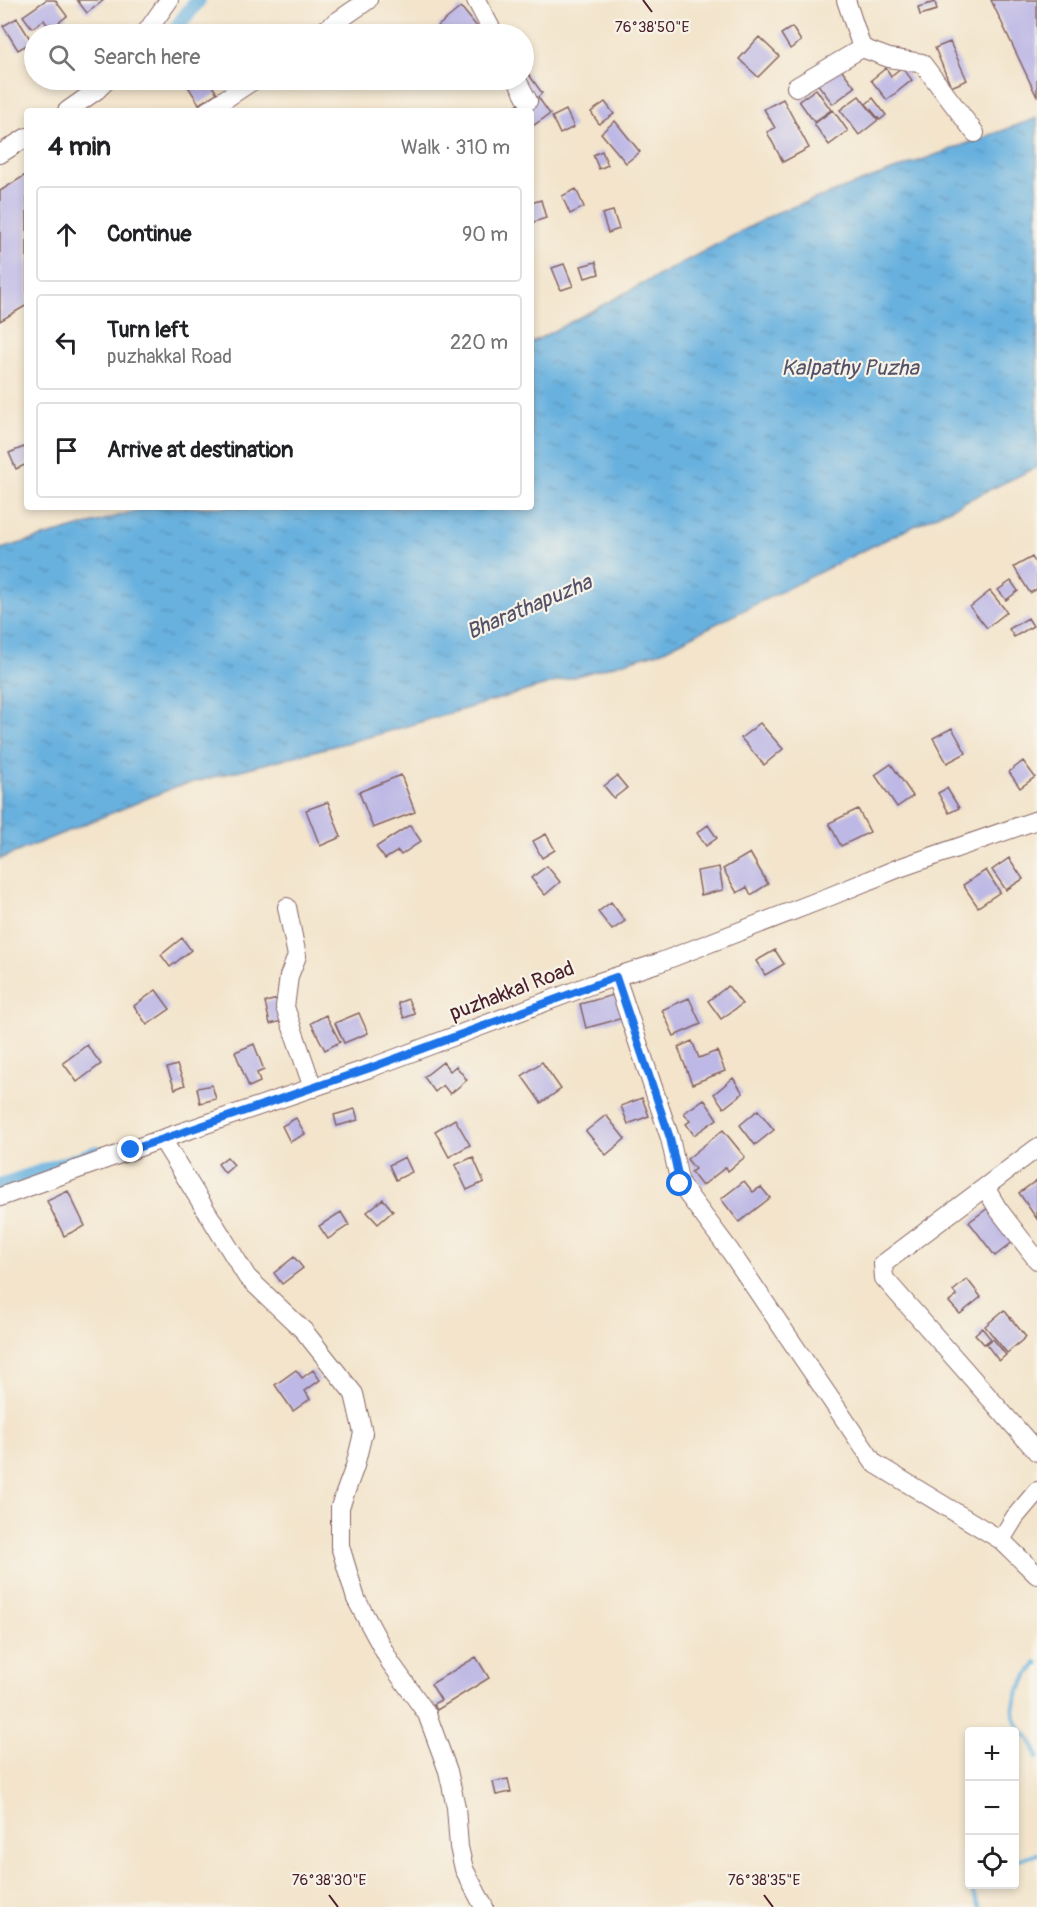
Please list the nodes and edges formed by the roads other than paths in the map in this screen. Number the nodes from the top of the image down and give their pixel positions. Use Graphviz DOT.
graph roads {
  1 [pos="169,0"];
  2 [pos="368,0"];
  3 [pos="476,0"];
  4 [pos="846,0"];
  5 [pos="152,24"];
  6 [pos="334,24"];
  7 [pos="489,24"];
  8 [pos="862,48"];
  9 [pos="796,87"];
  10 [pos="97,90"];
  11 [pos="239,90"];
  12 [pos="522,90"];
  13 [pos="528,101"];
  14 [pos="71,108"];
  15 [pos="212,108"];
  16 [pos="975,133"];
  17 [pos="24,139"];
  18 [pos="0,154"];
  19 [pos="1037,820"];
  20 [pos="287,907"];
  21 [pos="616,977"];
  22 [pos="313,1088"];
  23 [pos="162,1138"];
  24 [pos="1037,1148"];
  25 [pos="985,1186"];
  26 [pos="0,1197"];
  27 [pos="1037,1260"];
  28 [pos="1037,1452"];
  29 [pos="1037,1491"];
  30 [pos="1001,1540"];
  31 [pos="1037,1575"];
  32 [pos="483,1907"];
  1 -- 5 [label="street"];
  2 -- 6 [label="street"];
  3 -- 7 [label="street"];
  4 -- 8 [label="street"];
  8 -- 9 [label="street"];
  8 -- 16 [label="street"];
  10 -- 14 [label="street"];
  11 -- 15 [label="street"];
  12 -- 13 [label="street"];
  17 -- 18 [label="street"];
  19 -- 21 [label="street, puzhakkal Road"];
  20 -- 22 [label="street"];
  21 -- 22 [label="street, puzhakkal Road"];
  21 -- 30 [label="street"];
  22 -- 23 [label="street, puzhakkal Road"];
  23 -- 26 [label="street, puzhakkal Road"];
  23 -- 32 [label="street"];
  24 -- 25 [label="street"];
  25 -- 27 [label="street"];
  25 -- 28 [label="street"];
  29 -- 30 [label="street"];
  30 -- 31 [label="street"];
}
